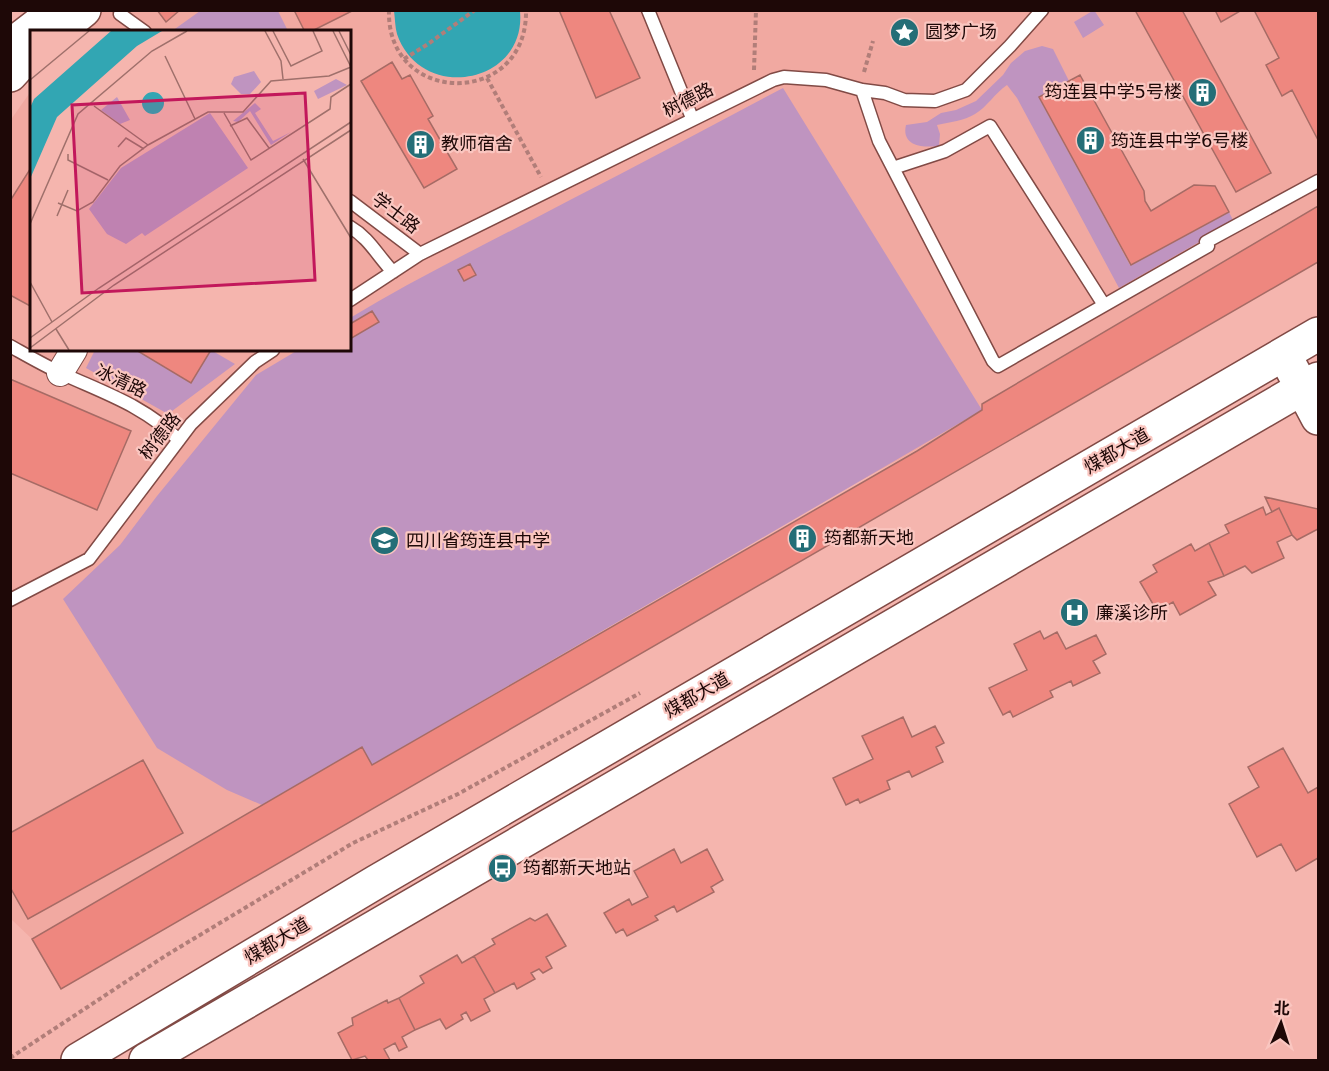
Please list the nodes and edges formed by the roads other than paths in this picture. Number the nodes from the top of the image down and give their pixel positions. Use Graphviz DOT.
graph roads {
  1 [pos="57,10"];
  2 [pos="84,10"];
  3 [pos="648,10"];
  4 [pos="1042,10"];
  5 [pos="120,14"];
  6 [pos="31,30"];
  7 [pos="59,30"];
  8 [pos="143,30"];
  9 [pos="30,31"];
  10 [pos="10,46"];
  11 [pos="30,53"];
  12 [pos="10,75"];
  13 [pos="862,90"];
  14 [pos="692,118"];
  15 [pos="893,168"];
  16 [pos="1318,181"];
  17 [pos="351,202"];
  18 [pos="351,227"];
  19 [pos="420,254"];
  20 [pos="393,272"];
  21 [pos="351,299"];
  22 [pos="1104,305"];
  23 [pos="1318,334"];
  24 [pos="10,346"];
  25 [pos="73,351"];
  26 [pos="272,351"];
  27 [pos="1284,354"];
  28 [pos="60,373"];
  29 [pos="1311,383"];
  30 [pos="1318,418"];
  31 [pos="178,440"];
  32 [pos="10,600"];
  33 [pos="698,695"];
  34 [pos="718,727"];
  35 [pos="161,1010"];
  36 [pos="183,1038"];
  37 [pos="78,1060"];
  38 [pos="146,1060"];
  1 -- 6 [label="main road"];
  2 -- 7 [label="main road"];
  3 -- 14 [label="lane"];
  4 -- 13 [label="lane, 树德路"];
  5 -- 8 [label="lane"];
  9 -- 10 [label="main road"];
  11 -- 12 [label="main road"];
  13 -- 14 [label="lane, 树德路"];
  13 -- 15 [label="lane"];
  14 -- 19 [label="lane, 树德路"];
  15 -- 22 [label="lane"];
  15 -- 22 [label="lane"];
  16 -- 22 [label="lane"];
  17 -- 19 [label="lane, 学士路"];
  18 -- 20 [label="lane"];
  19 -- 20 [label="lane, 树德路"];
  20 -- 21 [label="lane, 树德路"];
  23 -- 27 [label="main road, 煤都大道"];
  24 -- 28 [label="lane, 冰清路"];
  25 -- 28 [label="street"];
  26 -- 31 [label="lane, 树德路"];
  27 -- 29 [label="main road"];
  27 -- 33 [label="main road, 煤都大道"];
  28 -- 31 [label="lane, 冰清路"];
  29 -- 30 [label="main road"];
  29 -- 34 [label="main road, 煤都大道"];
  31 -- 32 [label="lane, 树德路"];
  33 -- 34 [label="main road"];
  33 -- 35 [label="main road, 煤都大道"];
  34 -- 36 [label="main road, 煤都大道"];
  35 -- 36 [label="main road"];
  35 -- 37 [label="main road, 煤都大道"];
  36 -- 38 [label="main road, 煤都大道"];
}
